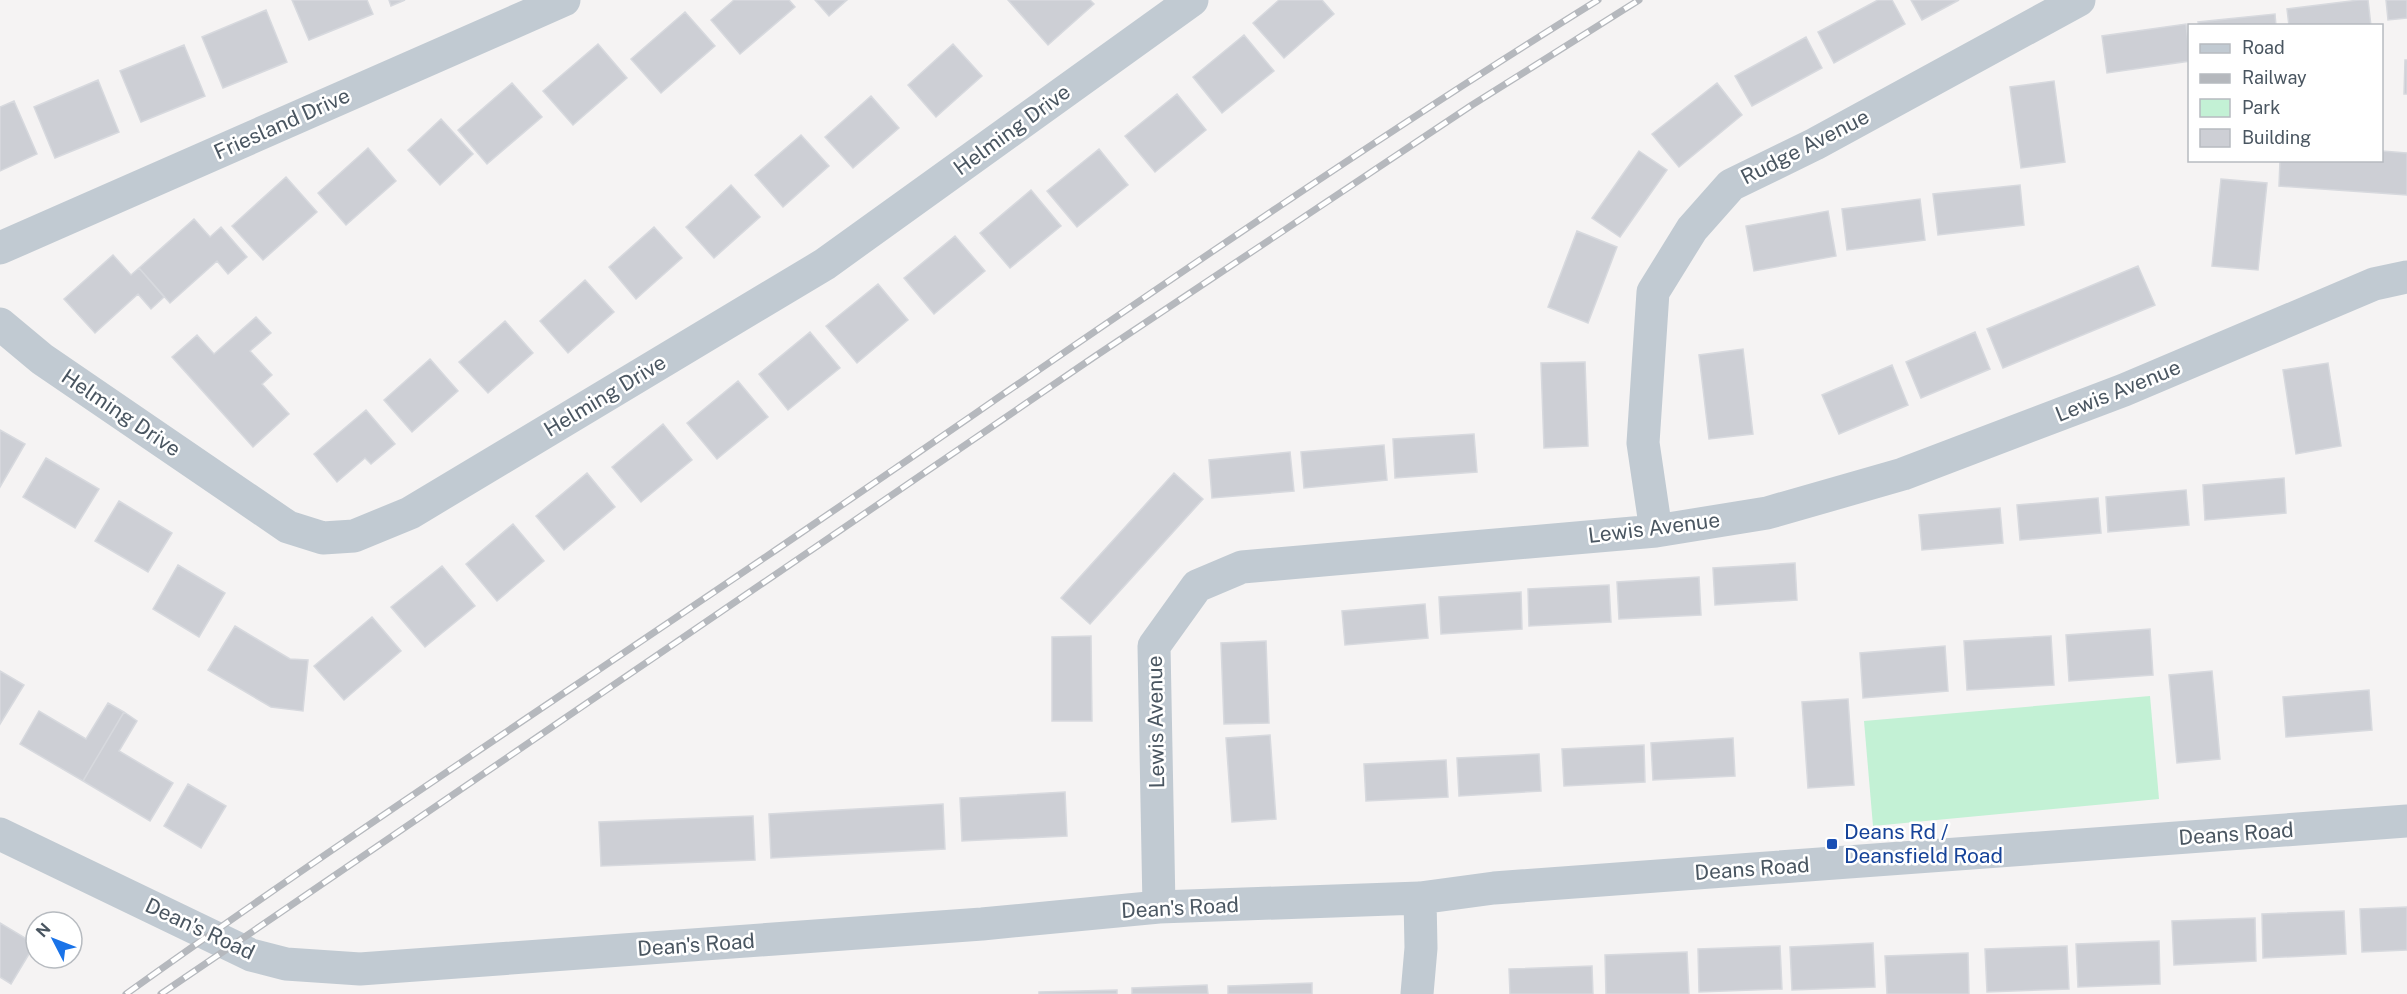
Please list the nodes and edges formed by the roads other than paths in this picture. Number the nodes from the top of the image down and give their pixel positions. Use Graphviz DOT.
graph roads {
  1 [pos="564,0"];
  2 [pos="2079,0"];
  3 [pos="1176,5"];
  4 [pos="0,248"];
  5 [pos="2407,277"];
  6 [pos="0,324"];
  7 [pos="1656,531"];
  8 [pos="2407,821"];
  9 [pos="0,834"];
  10 [pos="1420,898"];
  11 [pos="1160,907"];
  12 [pos="1417,994"];
  1 -- 4 [label="street, Friesland Drive"];
  2 -- 7 [label="street, Rudge Avenue"];
  3 -- 6 [label="street, Helming Drive"];
  5 -- 7 [label="street, Lewis Avenue"];
  7 -- 11 [label="street, Lewis Avenue"];
  8 -- 10 [label="street, Deans Road"];
  9 -- 11 [label="street, Dean's Road"];
  10 -- 11 [label="street, Dean's Road"];
  10 -- 12 [label="street"];
}
